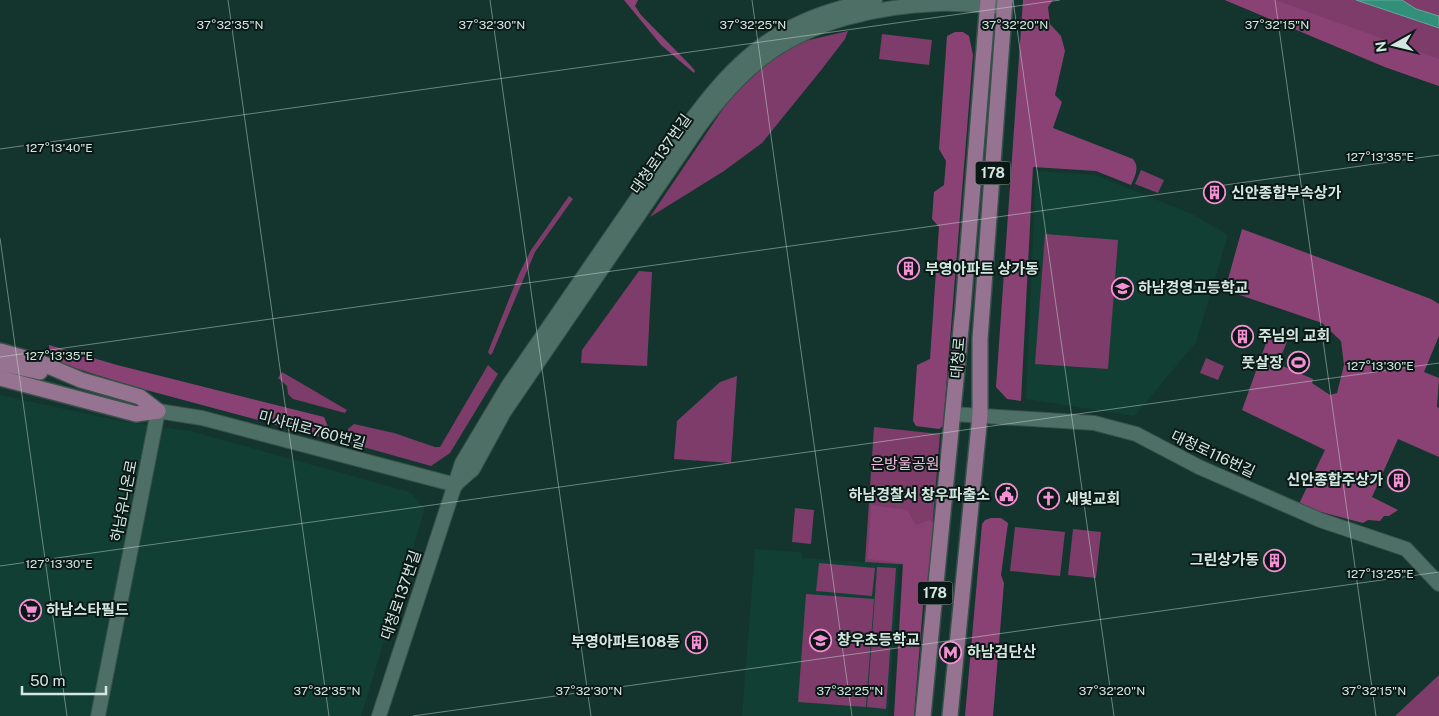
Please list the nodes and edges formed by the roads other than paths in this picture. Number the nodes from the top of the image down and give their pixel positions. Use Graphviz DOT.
graph roads {
  1 [pos="874,0"];
  2 [pos="988,3"];
  3 [pos="1004,3"];
  4 [pos="0,351"];
  5 [pos="0,363"];
  6 [pos="0,378"];
  7 [pos="81,380"];
  8 [pos="158,411"];
  9 [pos="953,414"];
  10 [pos="980,415"];
  11 [pos="456,485"];
  12 [pos="1439,584"];
  13 [pos="98,716"];
  14 [pos="379,716"];
  15 [pos="924,716"];
  16 [pos="950,716"];
  1 -- 11 [label="main road, 대청로137번길"];
  2 -- 3 [label="main road, 대청로137번길"];
  2 -- 9 [label="main road, 대청로 / 178"];
  2 -- 11 [label="main road, 대청로137번길"];
  3 -- 10 [label="main road, 대청로 / 178"];
  4 -- 7 [label="main road"];
  5 -- 7 [label="main road"];
  6 -- 8 [label="main road"];
  7 -- 8 [label="main road"];
  8 -- 11 [label="main road, 미사대로760번길"];
  8 -- 13 [label="main road, 하남유니온로"];
  9 -- 10 [label="main road, 대청로116번길"];
  9 -- 15 [label="main road, 대청로 / 178"];
  10 -- 12 [label="main road, 대청로116번길"];
  10 -- 16 [label="main road, 대청로 / 178"];
  11 -- 14 [label="main road, 대청로137번길"];
}
